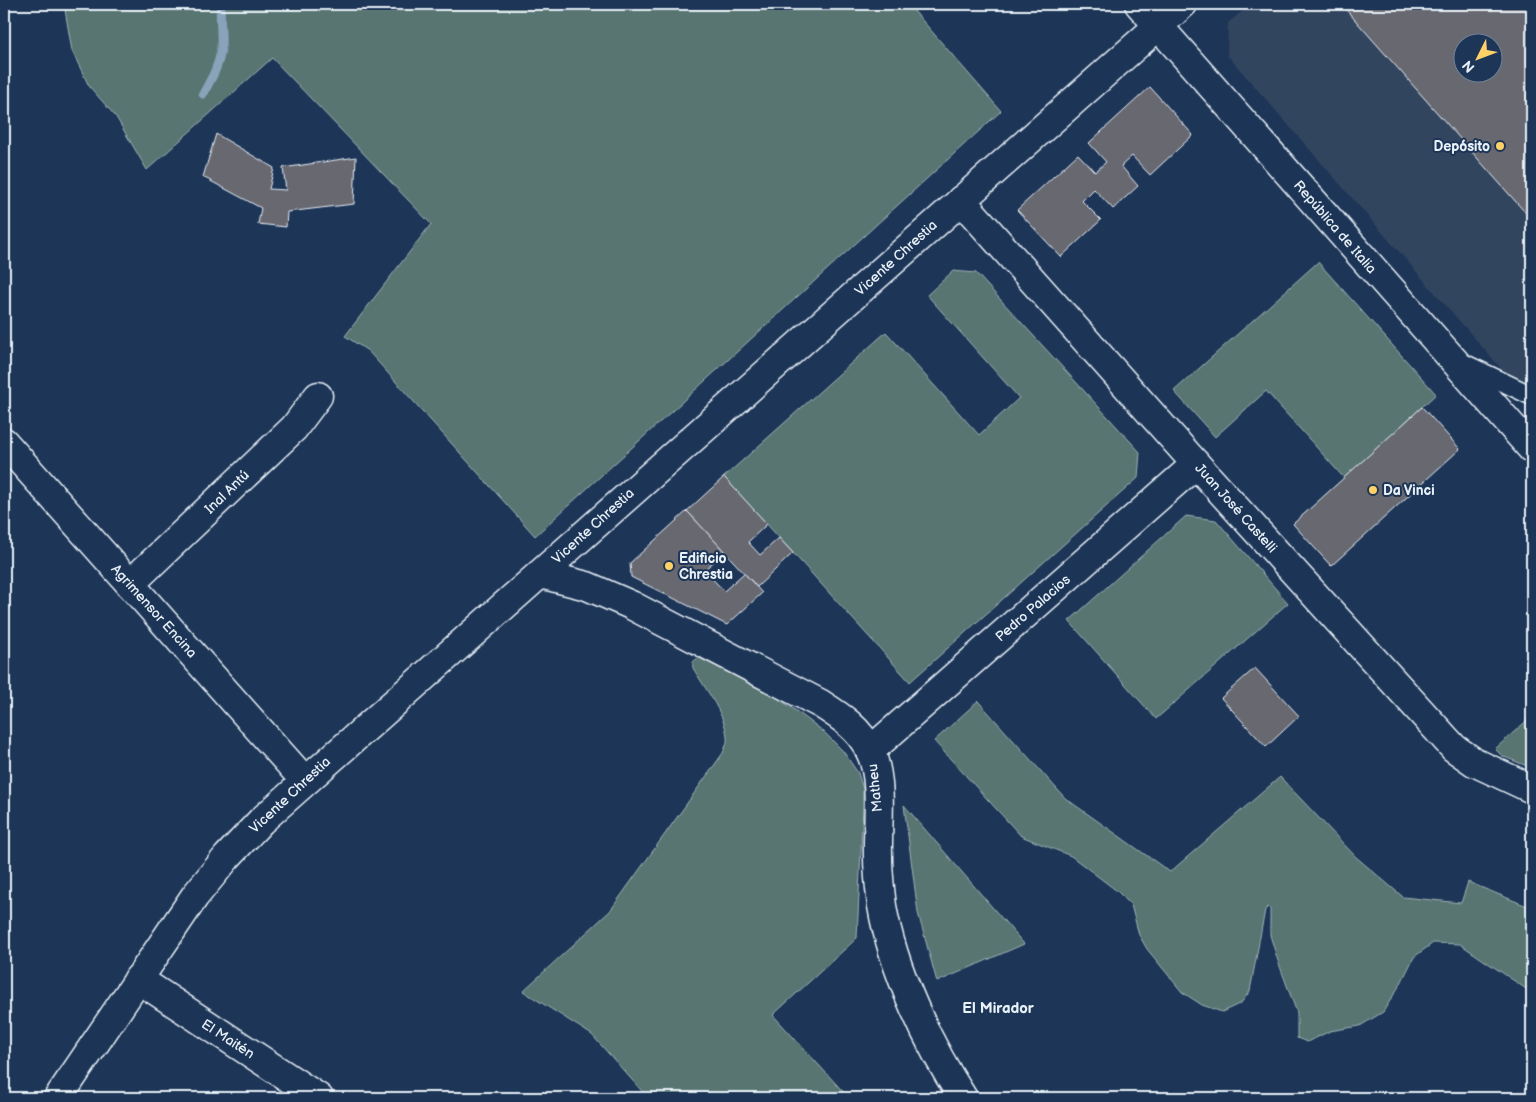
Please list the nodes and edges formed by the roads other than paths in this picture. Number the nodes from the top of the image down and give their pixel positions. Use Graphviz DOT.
graph roads {
  1 [pos="1139,4"];
  2 [pos="1183,4"];
  3 [pos="1159,15"];
  4 [pos="961,200"];
  5 [pos="1452,358"];
  6 [pos="318,396"];
  7 [pos="1532,396"];
  8 [pos="4,442"];
  9 [pos="1532,449"];
  10 [pos="1196,464"];
  11 [pos="540,574"];
  12 [pos="130,584"];
  13 [pos="870,751"];
  14 [pos="305,781"];
  15 [pos="1532,789"];
  16 [pos="138,979"];
  17 [pos="58,1098"];
  18 [pos="319,1098"];
  19 [pos="963,1098"];
  1 -- 3 [label="street, República de Italia"];
  2 -- 3 [label="street, Vicente Chrestia"];
  3 -- 4 [label="street, Vicente Chrestia"];
  3 -- 5 [label="street, República de Italia"];
  4 -- 10 [label="street, Juan José Castelli"];
  4 -- 11 [label="street, Vicente Chrestia"];
  5 -- 7 [label="lane"];
  5 -- 9 [label="street, República de Italia"];
  6 -- 12 [label="street, Inal Antú"];
  8 -- 12 [label="street, Agrimensor Encina"];
  10 -- 13 [label="street, Pedro Palacios"];
  10 -- 15 [label="street, Juan José Castelli"];
  11 -- 13 [label="street, Matheu"];
  11 -- 14 [label="street, Vicente Chrestia"];
  12 -- 14 [label="street, Agrimensor Encina"];
  13 -- 19 [label="street, Matheu"];
  14 -- 16 [label="street, Vicente Chrestia"];
  16 -- 17 [label="street, Vicente Chrestia"];
  16 -- 18 [label="street, El Maitén"];
}
